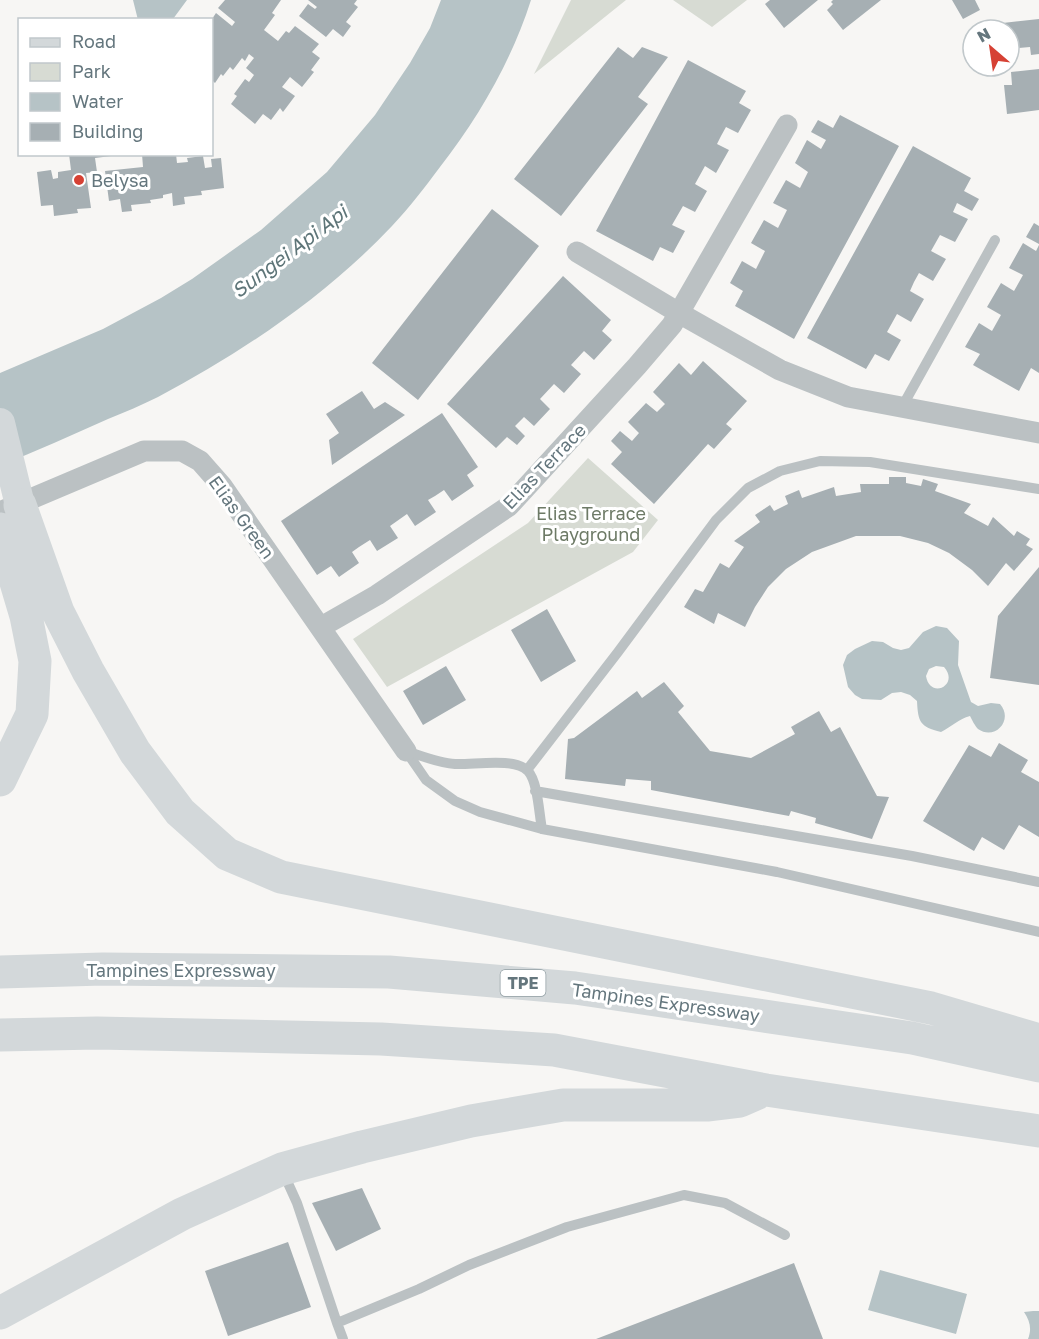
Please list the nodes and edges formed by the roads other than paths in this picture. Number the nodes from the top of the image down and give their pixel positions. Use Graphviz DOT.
graph roads {
  1 [pos="787,125"];
  2 [pos="995,240"];
  3 [pos="577,252"];
  4 [pos="679,313"];
  5 [pos="902,408"];
  6 [pos="0,423"];
  7 [pos="1039,433"];
  8 [pos="1039,489"];
  9 [pos="7,515"];
  10 [pos="321,627"];
  11 [pos="406,751"];
  12 [pos="527,770"];
  13 [pos="0,780"];
  14 [pos="535,791"];
  15 [pos="542,829"];
  16 [pos="1039,882"];
  17 [pos="1039,932"];
  18 [pos="0,972"];
  19 [pos="0,1035"];
  20 [pos="1039,1040"];
  21 [pos="1039,1066"];
  22 [pos="766,1090"];
  23 [pos="1039,1131"];
  24 [pos="282,1169"];
  25 [pos="785,1235"];
  26 [pos="0,1313"];
  27 [pos="338,1323"];
  28 [pos="343,1339"];
  1 -- 4 [label="street, Elias Terrace"];
  2 -- 5 [label="lane"];
  3 -- 4 [label="street"];
  4 -- 5 [label="street"];
  4 -- 10 [label="street, Elias Terrace"];
  5 -- 7 [label="street"];
  6 -- 9 [label="main road"];
  8 -- 12 [label="lane"];
  9 -- 10 [label="street, Elias Green"];
  9 -- 13 [label="highway"];
  9 -- 20 [label="highway"];
  10 -- 11 [label="street, Elias Green"];
  11 -- 12 [label="lane"];
  11 -- 15 [label="lane"];
  12 -- 14 [label="lane"];
  14 -- 15 [label="lane"];
  14 -- 16 [label="lane"];
  15 -- 17 [label="lane"];
  18 -- 21 [label="highway, Tampines Expressway / TPE"];
  19 -- 22 [label="highway"];
  22 -- 23 [label="highway"];
  22 -- 24 [label="highway"];
  24 -- 26 [label="highway"];
  24 -- 27 [label="lane"];
  25 -- 27 [label="lane"];
  27 -- 28 [label="lane"];
}
